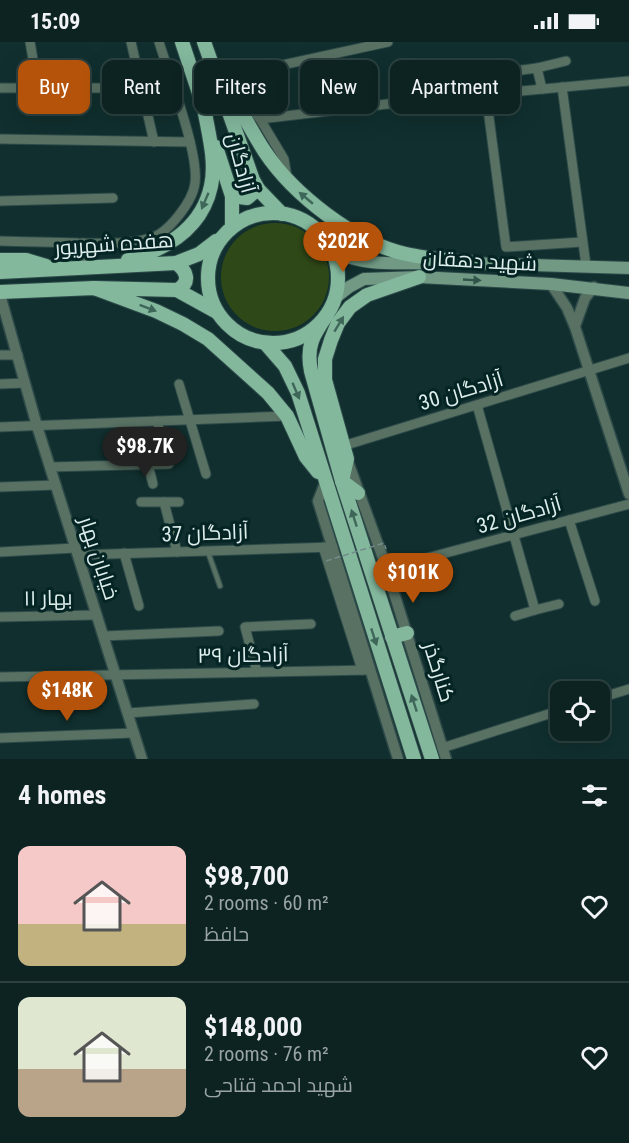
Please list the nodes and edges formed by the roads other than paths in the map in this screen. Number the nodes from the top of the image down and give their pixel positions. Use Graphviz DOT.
graph roads {
  1 [pos="30,42"];
  2 [pos="131,42"];
  3 [pos="159,42"];
  4 [pos="182,42"];
  5 [pos="204,42"];
  6 [pos="388,42"];
  7 [pos="33,60"];
  8 [pos="135,60"];
  9 [pos="214,60"];
  10 [pos="566,61"];
  11 [pos="288,64"];
  12 [pos="537,68"];
  13 [pos="520,70"];
  14 [pos="194,78"];
  15 [pos="629,81"];
  16 [pos="562,87"];
  17 [pos="0,88"];
  18 [pos="18,88"];
  19 [pos="542,89"];
  20 [pos="520,91"];
  21 [pos="390,105"];
  22 [pos="148,114"];
  23 [pos="204,114"];
  24 [pos="206,114"];
  25 [pos="234,114"];
  26 [pos="242,114"];
  27 [pos="255,114"];
  28 [pos="489,114"];
  29 [pos="260,119"];
  30 [pos="0,140"];
  31 [pos="154,142"];
  32 [pos="190,142"];
  33 [pos="287,182"];
  34 [pos="258,189"];
  35 [pos="232,196"];
  36 [pos="113,198"];
  37 [pos="0,201"];
  38 [pos="282,214"];
  39 [pos="227,231"];
  40 [pos="0,241"];
  41 [pos="582,242"];
  42 [pos="84,243"];
  43 [pos="332,251"];
  44 [pos="0,260"];
  45 [pos="176,263"];
  46 [pos="365,263"];
  47 [pos="474,263"];
  48 [pos="586,266"];
  49 [pos="105,267"];
  50 [pos="629,268"];
  51 [pos="59,269"];
  52 [pos="82,269"];
  53 [pos="0,272"];
  54 [pos="420,277"];
  55 [pos="364,279"];
  56 [pos="551,284"];
  57 [pos="594,287"];
  58 [pos="94,288"];
  59 [pos="177,290"];
  60 [pos="629,293"];
  61 [pos="0,296"];
  62 [pos="335,298"];
  63 [pos="217,312"];
  64 [pos="327,315"];
  65 [pos="575,327"];
  66 [pos="265,343"];
  67 [pos="0,355"];
  68 [pos="18,355"];
  69 [pos="308,356"];
  70 [pos="629,358"];
  71 [pos="285,366"];
  72 [pos="589,369"];
  73 [pos="25,383"];
  74 [pos="0,384"];
  75 [pos="179,384"];
  76 [pos="477,405"];
  77 [pos="287,416"];
  78 [pos="190,420"];
  79 [pos="157,421"];
  80 [pos="37,426"];
  81 [pos="0,427"];
  82 [pos="345,453"];
  83 [pos="148,465"];
  84 [pos="50,467"];
  85 [pos="206,474"];
  86 [pos="342,481"];
  87 [pos="325,483"];
  88 [pos="153,484"];
  89 [pos="56,485"];
  90 [pos="0,487"];
  91 [pos="358,493"];
  92 [pos="629,494"];
  93 [pos="141,502"];
  94 [pos="164,502"];
  95 [pos="180,502"];
  96 [pos="629,504"];
  97 [pos="569,520"];
  98 [pos="513,536"];
  99 [pos="328,547"];
  100 [pos="77,551"];
  101 [pos="208,551"];
  102 [pos="0,552"];
  103 [pos="177,552"];
  104 [pos="124,553"];
  105 [pos="385,555"];
  106 [pos="219,586"];
  107 [pos="595,601"];
  108 [pos="559,604"];
  109 [pos="139,606"];
  110 [pos="535,610"];
  111 [pos="97,615"];
  112 [pos="515,616"];
  113 [pos="0,617"];
  114 [pos="311,624"];
  115 [pos="219,631"];
  116 [pos="407,633"];
  117 [pos="104,636"];
  118 [pos="392,637"];
  119 [pos="366,670"];
  120 [pos="257,672"];
  121 [pos="116,675"];
  122 [pos="0,677"];
  123 [pos="629,688"];
  124 [pos="610,695"];
  125 [pos="254,704"];
  126 [pos="128,713"];
  127 [pos="550,714"];
  128 [pos="134,733"];
  129 [pos="0,738"];
  130 [pos="442,748"];
  131 [pos="142,759"];
  132 [pos="398,759"];
  133 [pos="414,759"];
  134 [pos="432,759"];
  135 [pos="446,759"];
  1 -- 7 [label="street"];
  2 -- 8 [label="street"];
  3 -- 32 [label="street"];
  4 -- 14 [label="main road, آزادگان"];
  5 -- 9 [label="main road, آزادگان"];
  6 -- 11 [label="street"];
  10 -- 12 [label="street"];
  12 -- 13 [label="street"];
  12 -- 19 [label="street"];
  15 -- 16 [label="street"];
  16 -- 19 [label="street"];
  16 -- 41 [label="street"];
  17 -- 18 [label="street"];
  19 -- 20 [label="street"];
  21 -- 29 [label="street"];
  22 -- 31 [label="street"];
  23 -- 49 [label="main road, one-way"];
  24 -- 35 [label="main road, آزادگان"];
  25 -- 34 [label="main road, آزادگان"];
  26 -- 33 [label="main road"];
  27 -- 29 [label="street"];
  28 -- 41 [label="street"];
  29 -- 33 [label="street"];
  30 -- 31 [label="street"];
  31 -- 32 [label="street"];
  32 -- 42 [label="street"];
  47 -- 33 [label="main road, one-way"];
  34 -- 35 [label="main road"];
  34 -- 38 [label="main road, آزادگان"];
  35 -- 39 [label="main road, آزادگان"];
  36 -- 37 [label="street"];
  38 -- 39 [label="main road"];
  38 -- 43 [label="main road"];
  39 -- 45 [label="main road, هفده شهریور"];
  39 -- 63 [label="main road"];
  40 -- 42 [label="street"];
  41 -- 48 [label="street"];
  42 -- 52 [label="street"];
  43 -- 46 [label="main road, شهید دهقان"];
  43 -- 62 [label="main road"];
  44 -- 51 [label="main road"];
  45 -- 49 [label="main road, هفده شهریور"];
  45 -- 59 [label="main road"];
  46 -- 47 [label="main road, شهید دهقان"];
  46 -- 55 [label="main road"];
  47 -- 48 [label="main road, شهید دهقان"];
  48 -- 50 [label="main road, شهید دهقان"];
  49 -- 52 [label="main road, هفده شهریور"];
  51 -- 52 [label="main road, هفده شهریور"];
  51 -- 53 [label="main road, هفده شهریور"];
  54 -- 55 [label="main road, شهید دهقان"];
  54 -- 56 [label="main road, شهید دهقان, one-way"];
  82 -- 54 [label="main road, one-way"];
  55 -- 62 [label="main road"];
  56 -- 57 [label="main road, شهید دهقان"];
  56 -- 65 [label="street"];
  57 -- 60 [label="main road, شهید دهقان"];
  57 -- 65 [label="street"];
  58 -- 59 [label="main road, هفده شهریور"];
  58 -- 61 [label="main road, هفده شهریور"];
  58 -- 77 [label="main road, one-way"];
  59 -- 63 [label="main road, هفده شهریور"];
  61 -- 68 [label="street, خیابان بهار"];
  62 -- 64 [label="main road"];
  63 -- 66 [label="main road"];
  64 -- 66 [label="main road"];
  64 -- 69 [label="main road"];
  65 -- 72 [label="street"];
  66 -- 71 [label="main road"];
  67 -- 68 [label="street"];
  68 -- 73 [label="street, خیابان بهار"];
  69 -- 71 [label="main road"];
  69 -- 86 [label="main road"];
  70 -- 72 [label="street, آزادگان 30"];
  71 -- 87 [label="main road, one-way"];
  72 -- 76 [label="street, آزادگان 30"];
  72 -- 92 [label="street"];
  73 -- 74 [label="street"];
  73 -- 80 [label="street, خیابان بهار"];
  75 -- 78 [label="street"];
  76 -- 82 [label="street, آزادگان 30"];
  76 -- 98 [label="street"];
  77 -- 78 [label="street"];
  77 -- 87 [label="main road"];
  78 -- 79 [label="street"];
  78 -- 85 [label="street"];
  79 -- 80 [label="street"];
  79 -- 83 [label="street"];
  80 -- 81 [label="street"];
  80 -- 84 [label="street, خیابان بهار"];
  82 -- 86 [label="main road"];
  82 -- 91 [label="street, کنارگذر"];
  83 -- 84 [label="street"];
  83 -- 88 [label="street"];
  84 -- 89 [label="street, خیابان بهار"];
  86 -- 91 [label="main road"];
  118 -- 86 [label="main road, one-way"];
  87 -- 99 [label="street"];
  87 -- 133 [label="main road, one-way"];
  89 -- 90 [label="street"];
  89 -- 100 [label="street, خیابان بهار"];
  91 -- 105 [label="street, کنارگذر"];
  93 -- 94 [label="street"];
  94 -- 95 [label="street"];
  94 -- 103 [label="street"];
  96 -- 97 [label="street, آزادگان 32"];
  97 -- 98 [label="street, آزادگان 32"];
  97 -- 107 [label="street"];
  98 -- 105 [label="street, آزادگان 32"];
  98 -- 110 [label="street"];
  99 -- 101 [label="street, آزادگان 37"];
  99 -- 119 [label="street"];
  100 -- 102 [label="street, آزادگان 37"];
  100 -- 104 [label="street, آزادگان 37"];
  100 -- 111 [label="street, خیابان بهار"];
  101 -- 103 [label="street, آزادگان 37"];
  101 -- 106 [label="lane"];
  103 -- 104 [label="street, آزادگان 37"];
  104 -- 109 [label="street"];
  105 -- 116 [label="street, کنارگذر"];
  108 -- 110 [label="street"];
  110 -- 112 [label="street"];
  111 -- 113 [label="street, بهار ۱۱"];
  111 -- 117 [label="street, خیابان بهار"];
  114 -- 120 [label="street"];
  115 -- 117 [label="street"];
  116 -- 118 [label="main road"];
  116 -- 130 [label="street, کنارگذر"];
  117 -- 121 [label="street, خیابان بهار"];
  134 -- 118 [label="main road, one-way"];
  119 -- 120 [label="street, آزادگان ۳۹"];
  119 -- 132 [label="street"];
  120 -- 121 [label="street, آزادگان ۳۹"];
  121 -- 122 [label="street, آزادگان ۳۹"];
  121 -- 126 [label="street, خیابان بهار"];
  123 -- 124 [label="street"];
  125 -- 126 [label="street"];
  126 -- 128 [label="street, خیابان بهار"];
  127 -- 130 [label="street"];
  128 -- 129 [label="street"];
  128 -- 131 [label="street, خیابان بهار"];
  130 -- 135 [label="street, کنارگذر"];
}
